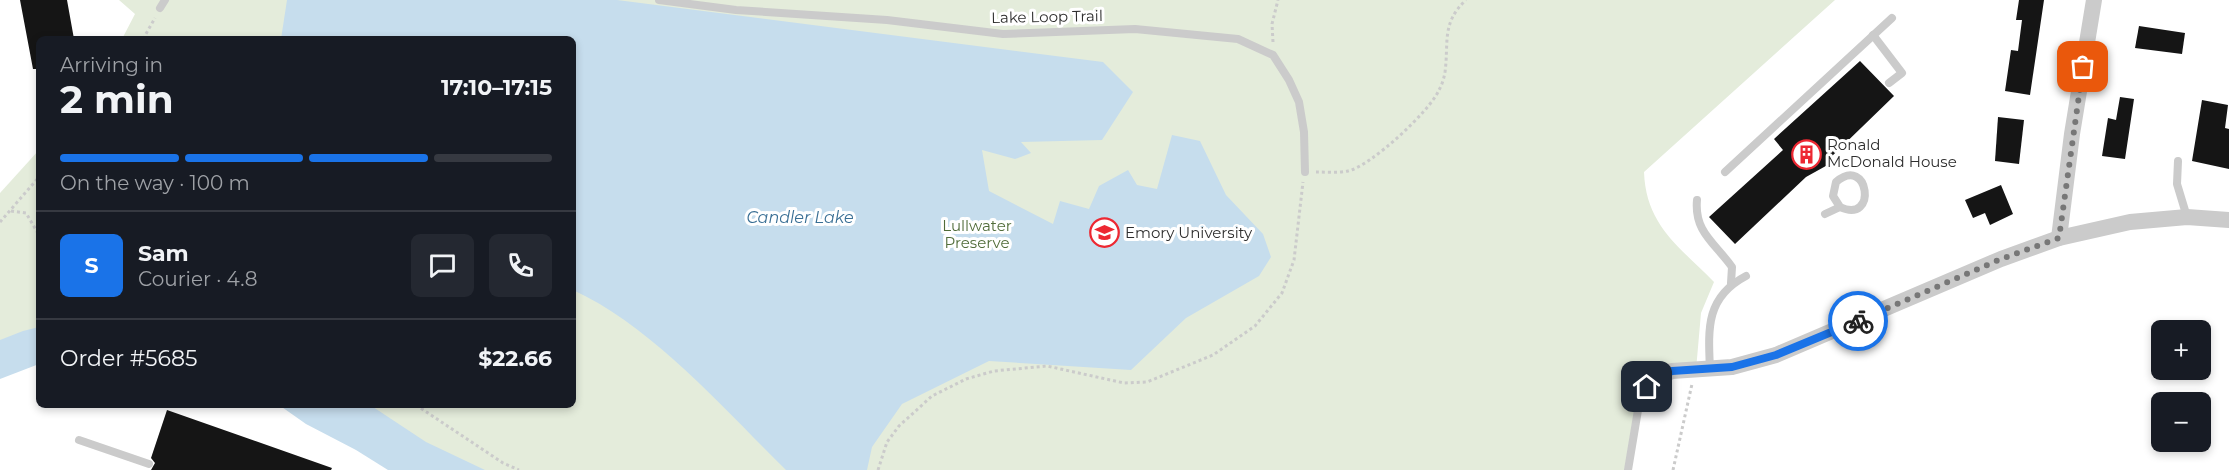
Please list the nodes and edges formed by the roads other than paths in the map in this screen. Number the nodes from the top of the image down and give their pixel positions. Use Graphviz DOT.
graph roads {
  1 [pos="659,0"];
  2 [pos="2094,0"];
  3 [pos="1892,18"];
  4 [pos="1873,35"];
  5 [pos="1889,83"];
  6 [pos="2178,161"];
  7 [pos="1305,172"];
  8 [pos="1725,172"];
  9 [pos="1696,200"];
  10 [pos="1840,207"];
  11 [pos="1825,214"];
  12 [pos="2187,218"];
  13 [pos="2229,220"];
  14 [pos="2059,238"];
  15 [pos="1746,276"];
  16 [pos="1731,283"];
  17 [pos="1703,370"];
  18 [pos="1639,404"];
  19 [pos="79,440"];
  20 [pos="149,464"];
  21 [pos="1628,470"];
  1 -- 7 [label="lane, Lake Loop Trail"];
  2 -- 14 [label="street"];
  3 -- 4 [label="lane"];
  4 -- 5 [label="lane"];
  4 -- 8 [label="lane"];
  6 -- 12 [label="lane"];
  9 -- 16 [label="lane"];
  10 -- 10 [label="lane"];
  10 -- 11 [label="lane"];
  12 -- 13 [label="street"];
  12 -- 14 [label="street"];
  14 -- 17 [label="street"];
  15 -- 16 [label="lane"];
  16 -- 17 [label="lane"];
  17 -- 18 [label="street"];
  18 -- 21 [label="lane"];
  19 -- 20 [label="lane"];
}
